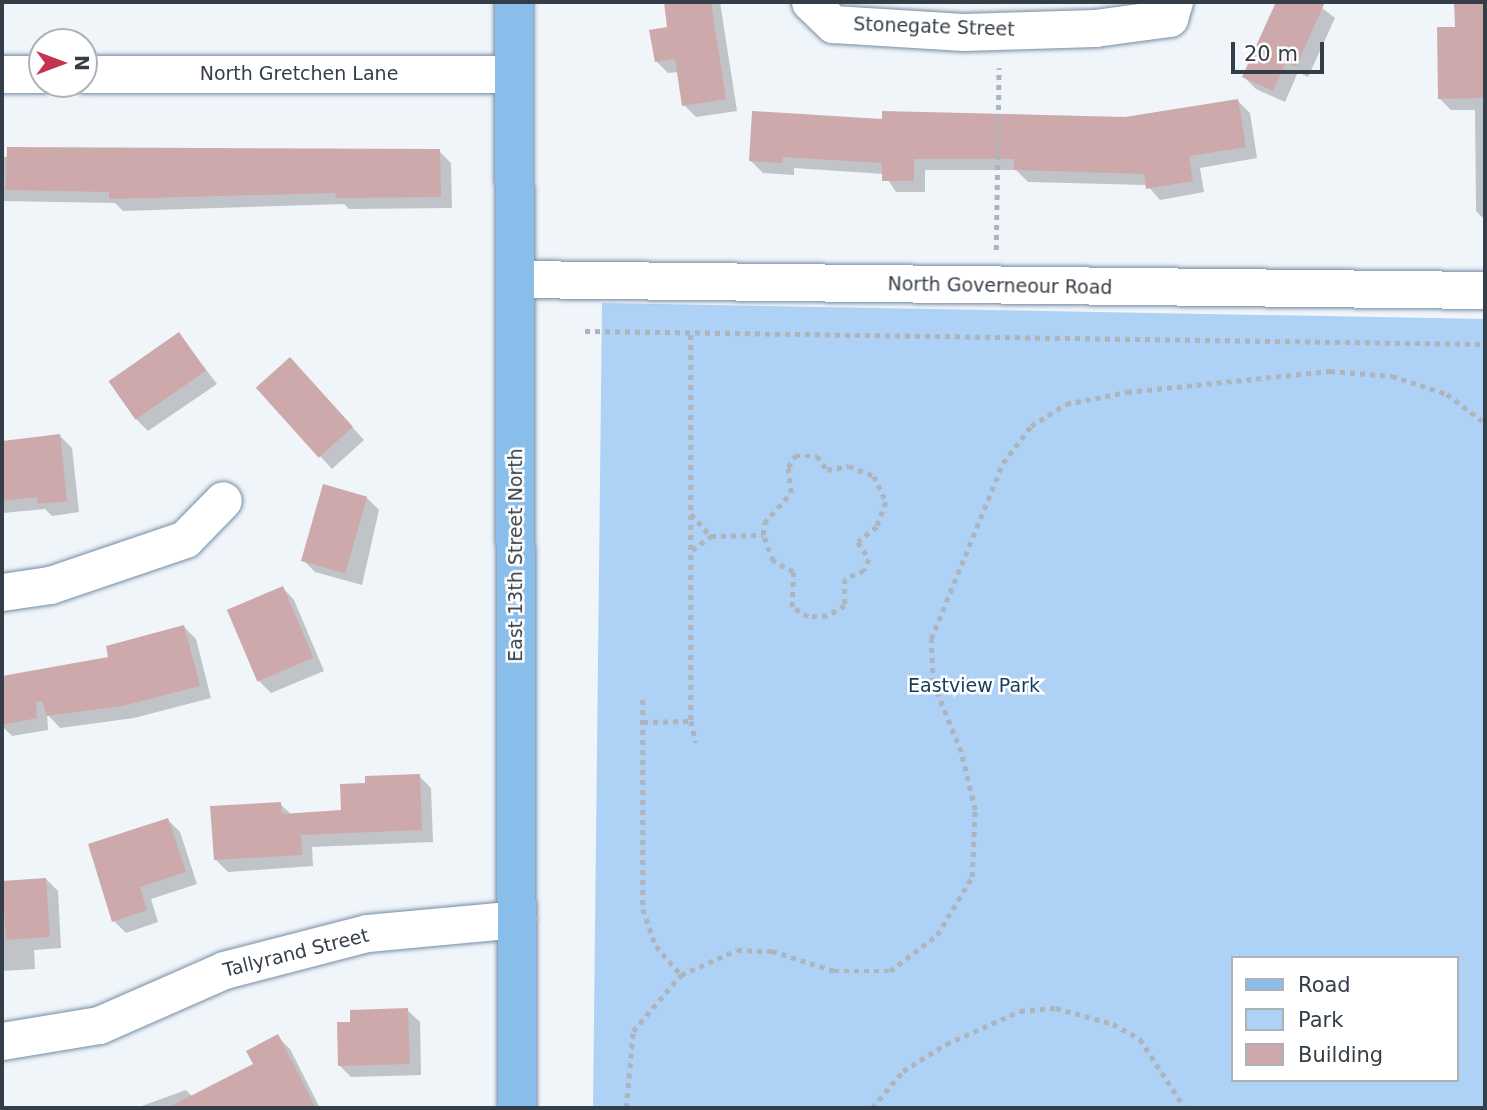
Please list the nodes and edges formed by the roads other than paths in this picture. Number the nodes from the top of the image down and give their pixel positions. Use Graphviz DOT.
graph roads {
  1 [pos="514,2"];
  2 [pos="810,2"];
  3 [pos="1174,2"];
  4 [pos="2,74"];
  5 [pos="28,74"];
  6 [pos="98,74"];
  7 [pos="514,74"];
  8 [pos="515,279"];
  9 [pos="1485,290"];
  10 [pos="223,500"];
  11 [pos="2,592"];
  12 [pos="517,919"];
  13 [pos="2,1041"];
  14 [pos="517,1108"];
  1 -- 7 [label="main road, East 13th Street North"];
  2 -- 3 [label="street, Stonegate Street"];
  4 -- 5 [label="street"];
  6 -- 7 [label="street, North Gretchen Lane"];
  7 -- 8 [label="main road, East 13th Street North"];
  8 -- 9 [label="street, North Governeour Road"];
  8 -- 12 [label="main road, East 13th Street North"];
  10 -- 11 [label="street"];
  12 -- 13 [label="street, Tallyrand Street"];
  12 -- 14 [label="main road, East 13th Street North"];
}
